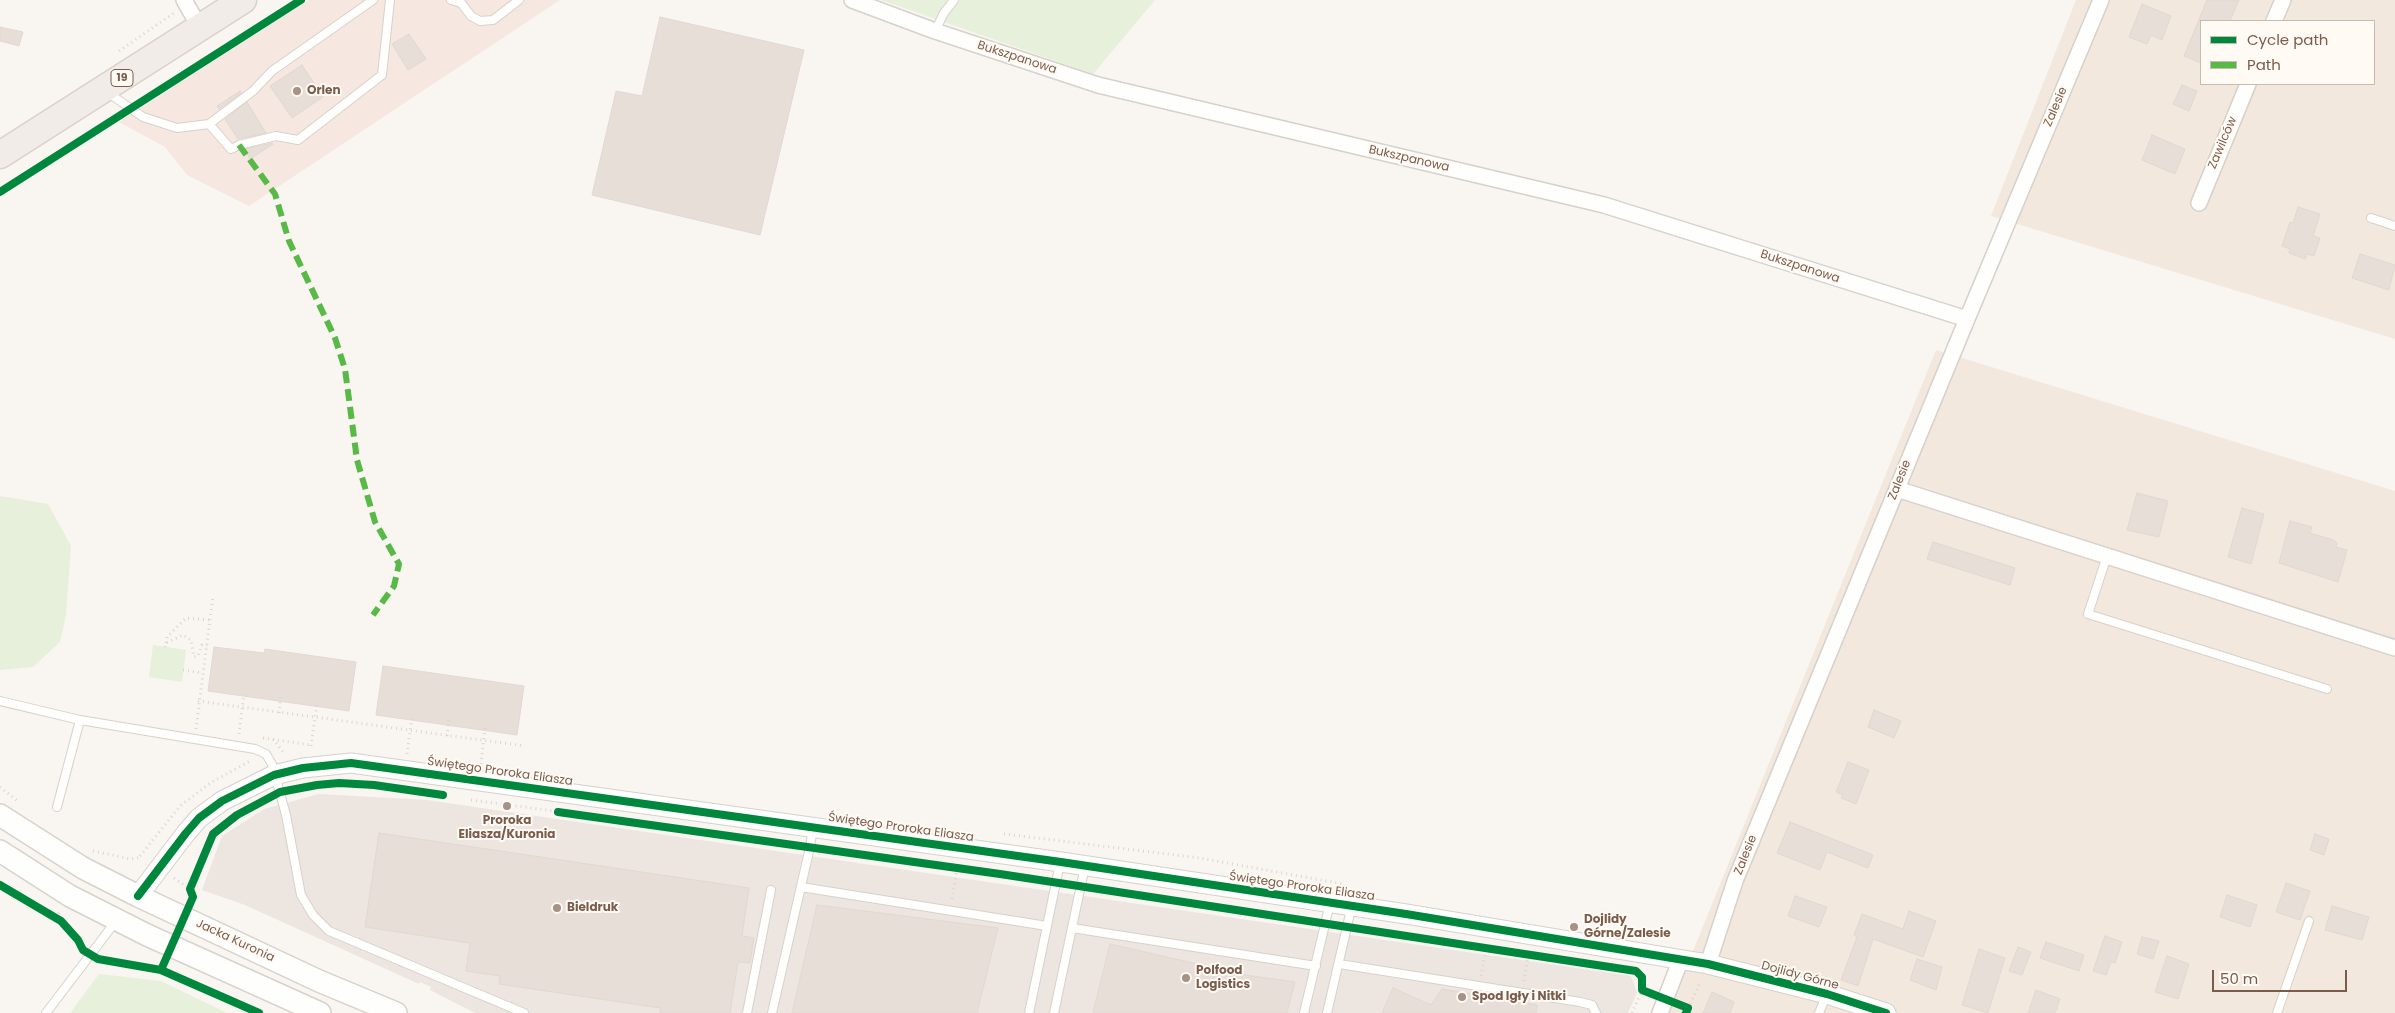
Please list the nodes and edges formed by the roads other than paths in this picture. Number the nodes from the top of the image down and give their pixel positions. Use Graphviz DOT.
graph roads {
  1 [pos="184,0"];
  2 [pos="243,0"];
  3 [pos="373,0"];
  4 [pos="390,0"];
  5 [pos="451,0"];
  6 [pos="519,0"];
  7 [pos="852,0"];
  8 [pos="954,0"];
  9 [pos="2101,0"];
  10 [pos="2283,0"];
  11 [pos="460,2"];
  12 [pos="2274,20"];
  13 [pos="200,28"];
  14 [pos="935,31"];
  15 [pos="2248,85"];
  16 [pos="103,90"];
  17 [pos="209,124"];
  18 [pos="0,155"];
  19 [pos="2199,203"];
  20 [pos="2371,218"];
  21 [pos="2395,226"];
  22 [pos="1967,319"];
  23 [pos="1897,489"];
  24 [pos="2107,556"];
  25 [pos="2395,648"];
  26 [pos="2327,689"];
  27 [pos="0,701"];
  28 [pos="80,720"];
  29 [pos="274,775"];
  30 [pos="57,807"];
  31 [pos="0,815"];
  32 [pos="813,827"];
  33 [pos="0,851"];
  34 [pos="1061,862"];
  35 [pos="1086,866"];
  36 [pos="801,887"];
  37 [pos="771,890"];
  38 [pos="138,896"];
  39 [pos="1330,902"];
  40 [pos="1352,906"];
  41 [pos="117,920"];
  42 [pos="2309,921"];
  43 [pos="1047,926"];
  44 [pos="1072,928"];
  45 [pos="1681,959"];
  46 [pos="1338,964"];
  47 [pos="1708,964"];
  48 [pos="1316,966"];
  49 [pos="1827,994"];
  50 [pos="1874,1011"];
  51 [pos="46,1013"];
  52 [pos="320,1013"];
  53 [pos="396,1013"];
  54 [pos="524,1013"];
  55 [pos="747,1013"];
  56 [pos="772,1013"];
  57 [pos="1030,1013"];
  58 [pos="1054,1013"];
  59 [pos="1304,1013"];
  60 [pos="1327,1013"];
  61 [pos="1596,1013"];
  62 [pos="1660,1013"];
  63 [pos="1819,1013"];
  64 [pos="2277,1013"];
  1 -- 13 [label="street"];
  2 -- 13 [label="highway, 19"];
  3 -- 17 [label="lane"];
  4 -- 17 [label="lane"];
  5 -- 11 [label="lane"];
  6 -- 11 [label="lane"];
  7 -- 14 [label="street, Bukszpanowa"];
  8 -- 14 [label="lane"];
  9 -- 22 [label="street, Zalesie"];
  10 -- 12 [label="street"];
  13 -- 16 [label="highway, 19"];
  14 -- 22 [label="street, Bukszpanowa"];
  15 -- 19 [label="street, Zawilców"];
  16 -- 17 [label="lane"];
  16 -- 18 [label="highway, 19"];
  20 -- 21 [label="lane"];
  22 -- 23 [label="street, Zalesie"];
  23 -- 24 [label="street"];
  23 -- 47 [label="street, Zalesie"];
  24 -- 25 [label="street"];
  24 -- 26 [label="lane"];
  27 -- 28 [label="lane"];
  28 -- 29 [label="lane"];
  28 -- 30 [label="lane"];
  29 -- 32 [label="street, Świętego Proroka Eliasza"];
  29 -- 38 [label="street, Świętego Proroka Eliasza"];
  29 -- 54 [label="lane"];
  31 -- 38 [label="main road, Jacka Kuronia"];
  32 -- 34 [label="street, Świętego Proroka Eliasza"];
  32 -- 36 [label="lane"];
  33 -- 41 [label="main road"];
  34 -- 35 [label="street, Świętego Proroka Eliasza"];
  34 -- 43 [label="lane"];
  35 -- 39 [label="street, Świętego Proroka Eliasza"];
  35 -- 44 [label="lane"];
  36 -- 43 [label="lane"];
  36 -- 56 [label="lane"];
  37 -- 55 [label="lane"];
  38 -- 41 [label="main road"];
  38 -- 53 [label="main road, Jacka Kuronia"];
  39 -- 40 [label="street, Świętego Proroka Eliasza"];
  39 -- 48 [label="lane"];
  40 -- 45 [label="street, Świętego Proroka Eliasza"];
  40 -- 46 [label="lane"];
  41 -- 51 [label="lane"];
  41 -- 52 [label="main road"];
  42 -- 64 [label="lane"];
  43 -- 57 [label="lane"];
  44 -- 48 [label="lane"];
  44 -- 58 [label="lane"];
  45 -- 47 [label="street, Świętego Proroka Eliasza"];
  45 -- 62 [label="street"];
  46 -- 60 [label="lane"];
  46 -- 61 [label="lane"];
  47 -- 49 [label="street, Dojlidy Górne"];
  48 -- 59 [label="lane"];
  49 -- 50 [label="street, Dojlidy Górne"];
  49 -- 63 [label="lane"];
}
